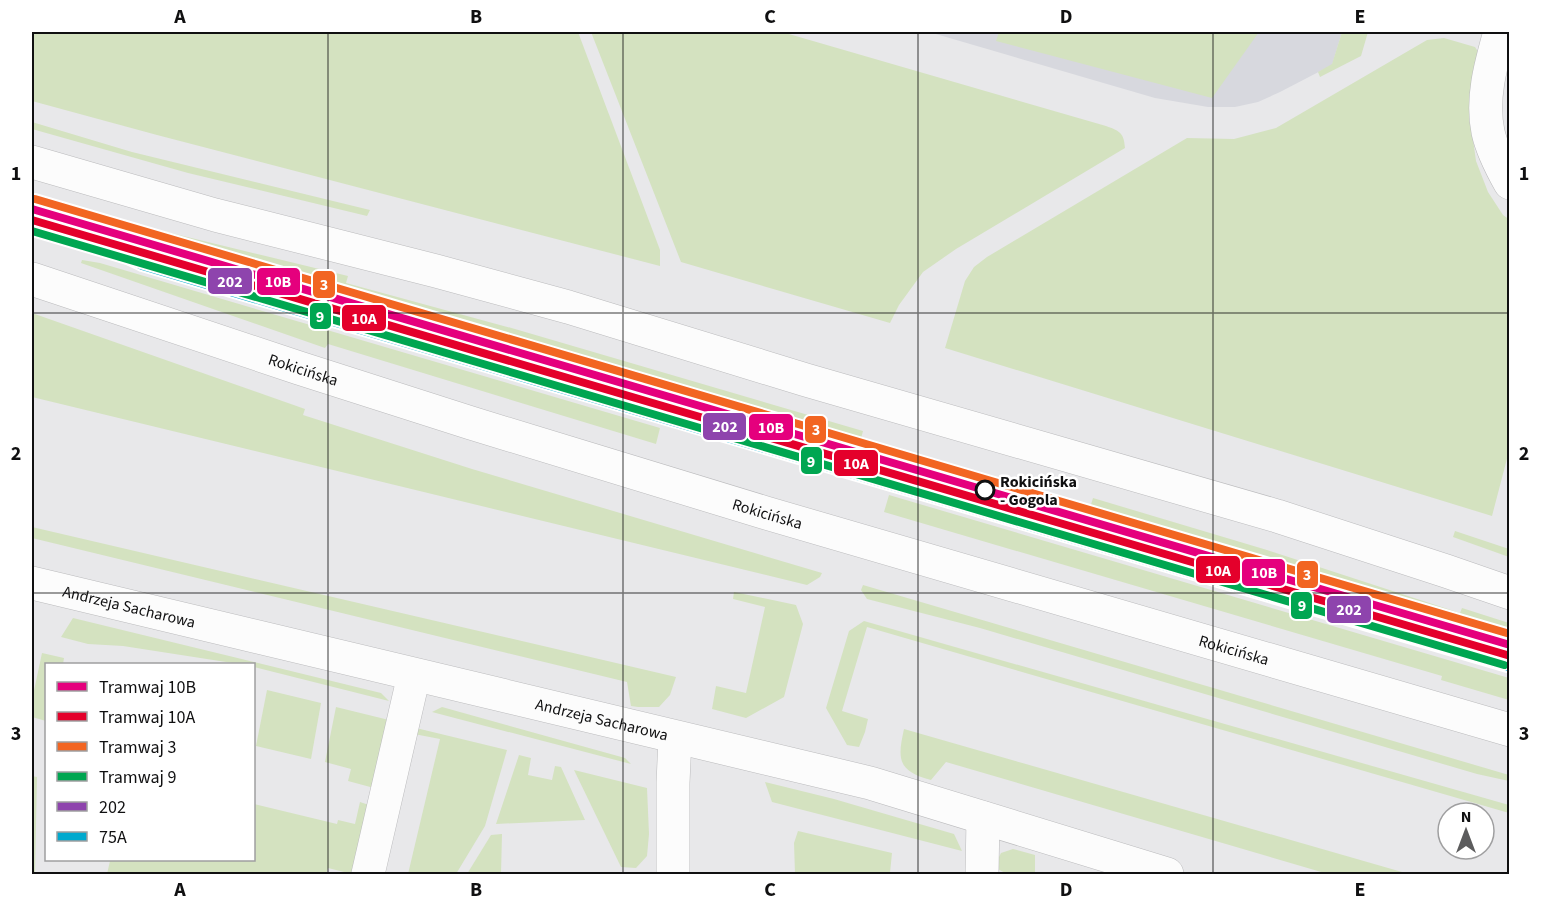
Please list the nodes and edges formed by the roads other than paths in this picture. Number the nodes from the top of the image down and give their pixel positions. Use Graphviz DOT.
graph roads {
  1 [pos="1500,32"];
  2 [pos="32,162"];
  3 [pos="1509,183"];
  4 [pos="32,279"];
  5 [pos="32,583"];
  6 [pos="1509,593"];
  7 [pos="414,675"];
  8 [pos="1509,729"];
  9 [pos="675,738"];
  10 [pos="983,818"];
  11 [pos="368,874"];
  12 [pos="673,874"];
  13 [pos="982,874"];
  14 [pos="1167,874"];
  1 -- 3 [label="main road"];
  2 -- 6 [label="main road"];
  4 -- 8 [label="main road, Rokicińska"];
  5 -- 7 [label="main road, Andrzeja Sacharowa"];
  7 -- 9 [label="main road, Andrzeja Sacharowa"];
  7 -- 11 [label="main road"];
  9 -- 10 [label="main road, Andrzeja Sacharowa"];
  9 -- 12 [label="main road"];
  10 -- 13 [label="main road"];
  10 -- 14 [label="main road, Andrzeja Sacharowa"];
}
